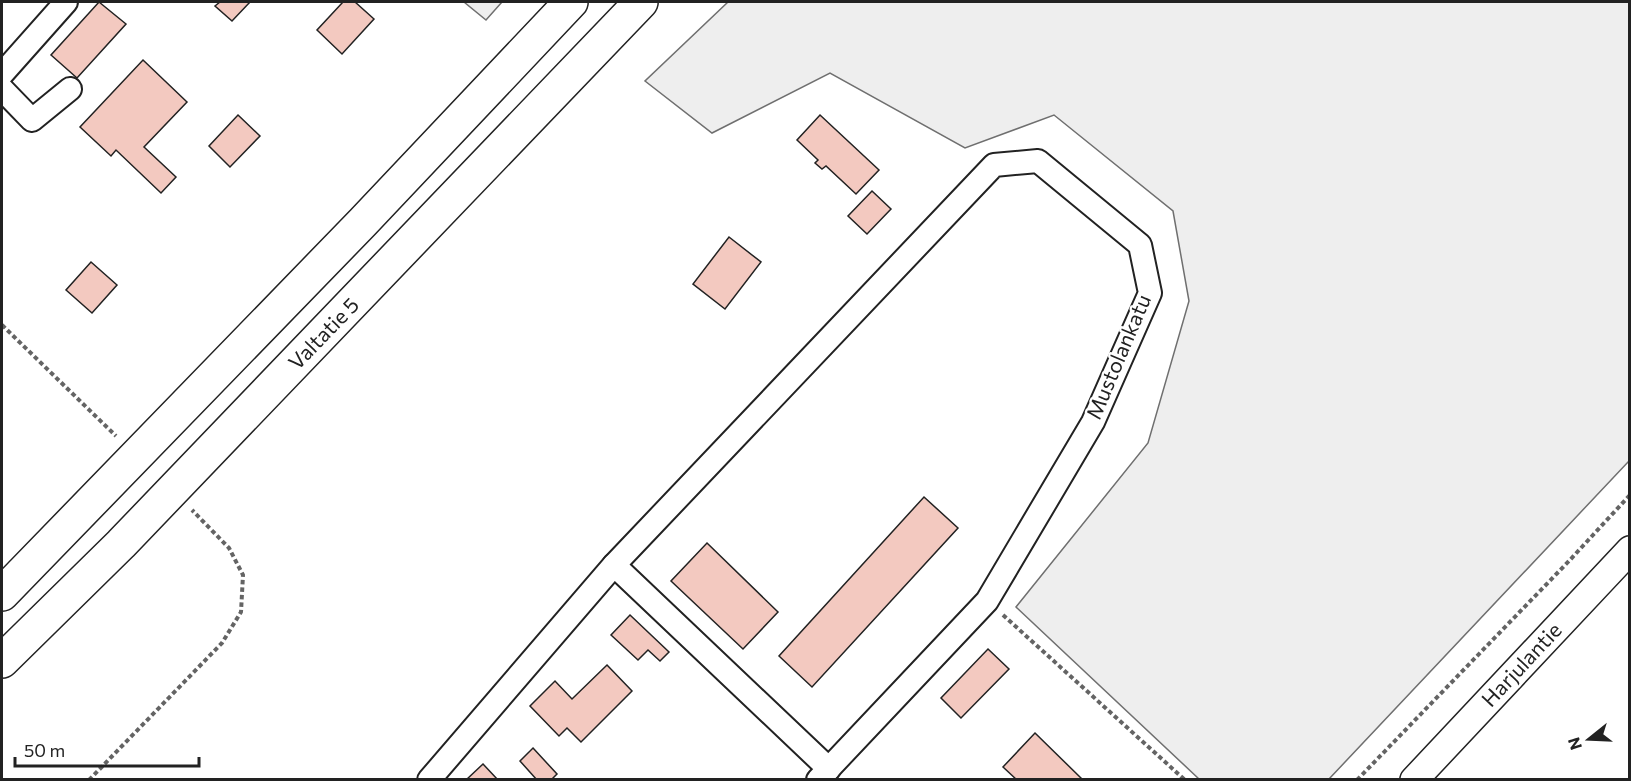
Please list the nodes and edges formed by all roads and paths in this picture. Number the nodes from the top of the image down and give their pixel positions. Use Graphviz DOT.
graph roads {
  1 [pos="66,2"];
  2 [pos="571,2"];
  3 [pos="641,2"];
  4 [pos="2,74"];
  5 [pos="2,89"];
  6 [pos="70,89"];
  7 [pos="2,325"];
  8 [pos="117,436"];
  9 [pos="1629,495"];
  10 [pos="186,503"];
  11 [pos="1629,550"];
  12 [pos="614,565"];
  13 [pos="2,594"];
  14 [pos="987,601"];
  15 [pos="2,661"];
  16 [pos="824,774"];
  17 [pos="89,780"];
  18 [pos="429,780"];
  19 [pos="1185,780"];
  20 [pos="1357,780"];
  21 [pos="1414,780"];
  1 -- 4 [label="street"];
  2 -- 13 [label="highway"];
  3 -- 15 [label="highway, Valtatie 5"];
  5 -- 6 [label="street"];
  7 -- 8 [label="path"];
  9 -- 20 [label="path"];
  10 -- 17 [label="path"];
  11 -- 21 [label="street, Harjulantie"];
  12 -- 14 [label="street, Mustolankatu"];
  12 -- 16 [label="street"];
  12 -- 18 [label="street, Mustolankatu"];
  14 -- 16 [label="street, Mustolankatu"];
  14 -- 19 [label="path"];
}
